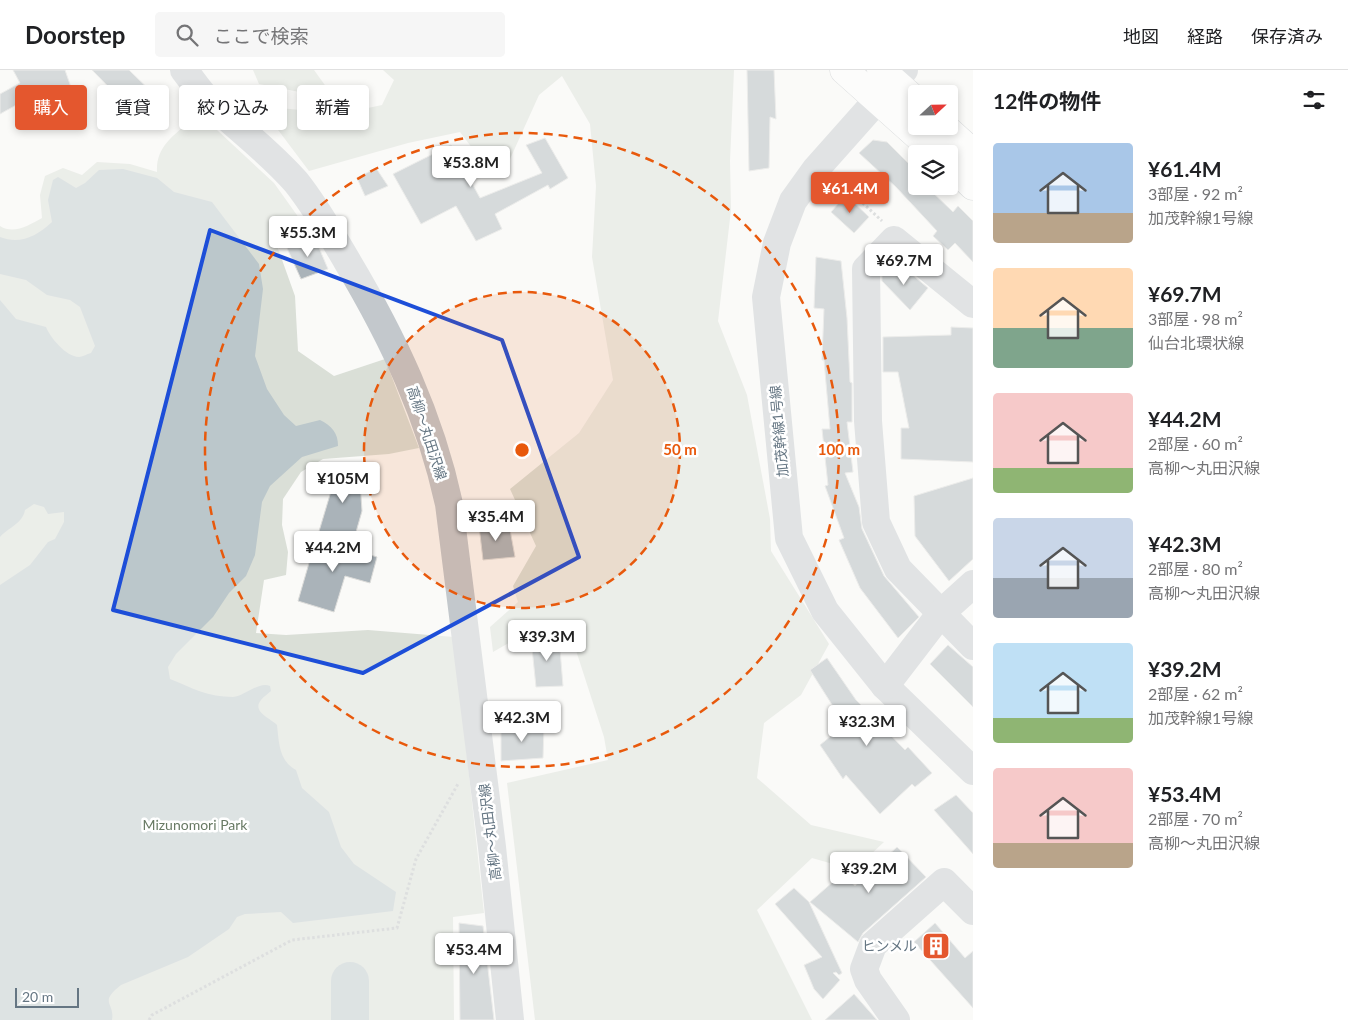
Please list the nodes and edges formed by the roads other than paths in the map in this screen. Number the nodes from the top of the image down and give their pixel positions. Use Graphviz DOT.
graph roads {
  1 [pos="184,70"];
  2 [pos="844,70"];
  3 [pos="889,80"];
  4 [pos="908,95"];
  5 [pos="953,135"];
  6 [pos="932,145"];
  7 [pos="973,154"];
  8 [pos="958,172"];
  9 [pos="973,186"];
  10 [pos="973,304"];
  11 [pos="973,584"];
  12 [pos="941,613"];
  13 [pos="973,646"];
  14 [pos="885,686"];
  15 [pos="973,771"];
  16 [pos="973,912"];
  17 [pos="510,1020"];
  18 [pos="896,1020"];
  1 -- 17 [label="street, 高柳～丸田沢線"];
  2 -- 3 [label="main road"];
  3 -- 4 [label="main road"];
  3 -- 6 [label="main road"];
  3 -- 14 [label="street, 加茂幹線1号線"];
  5 -- 7 [label="main road"];
  8 -- 9 [label="main road"];
  10 -- 12 [label="street"];
  11 -- 12 [label="street"];
  12 -- 13 [label="street"];
  12 -- 14 [label="street"];
  14 -- 15 [label="street, 加茂幹線1号線"];
  16 -- 18 [label="street"];
}
